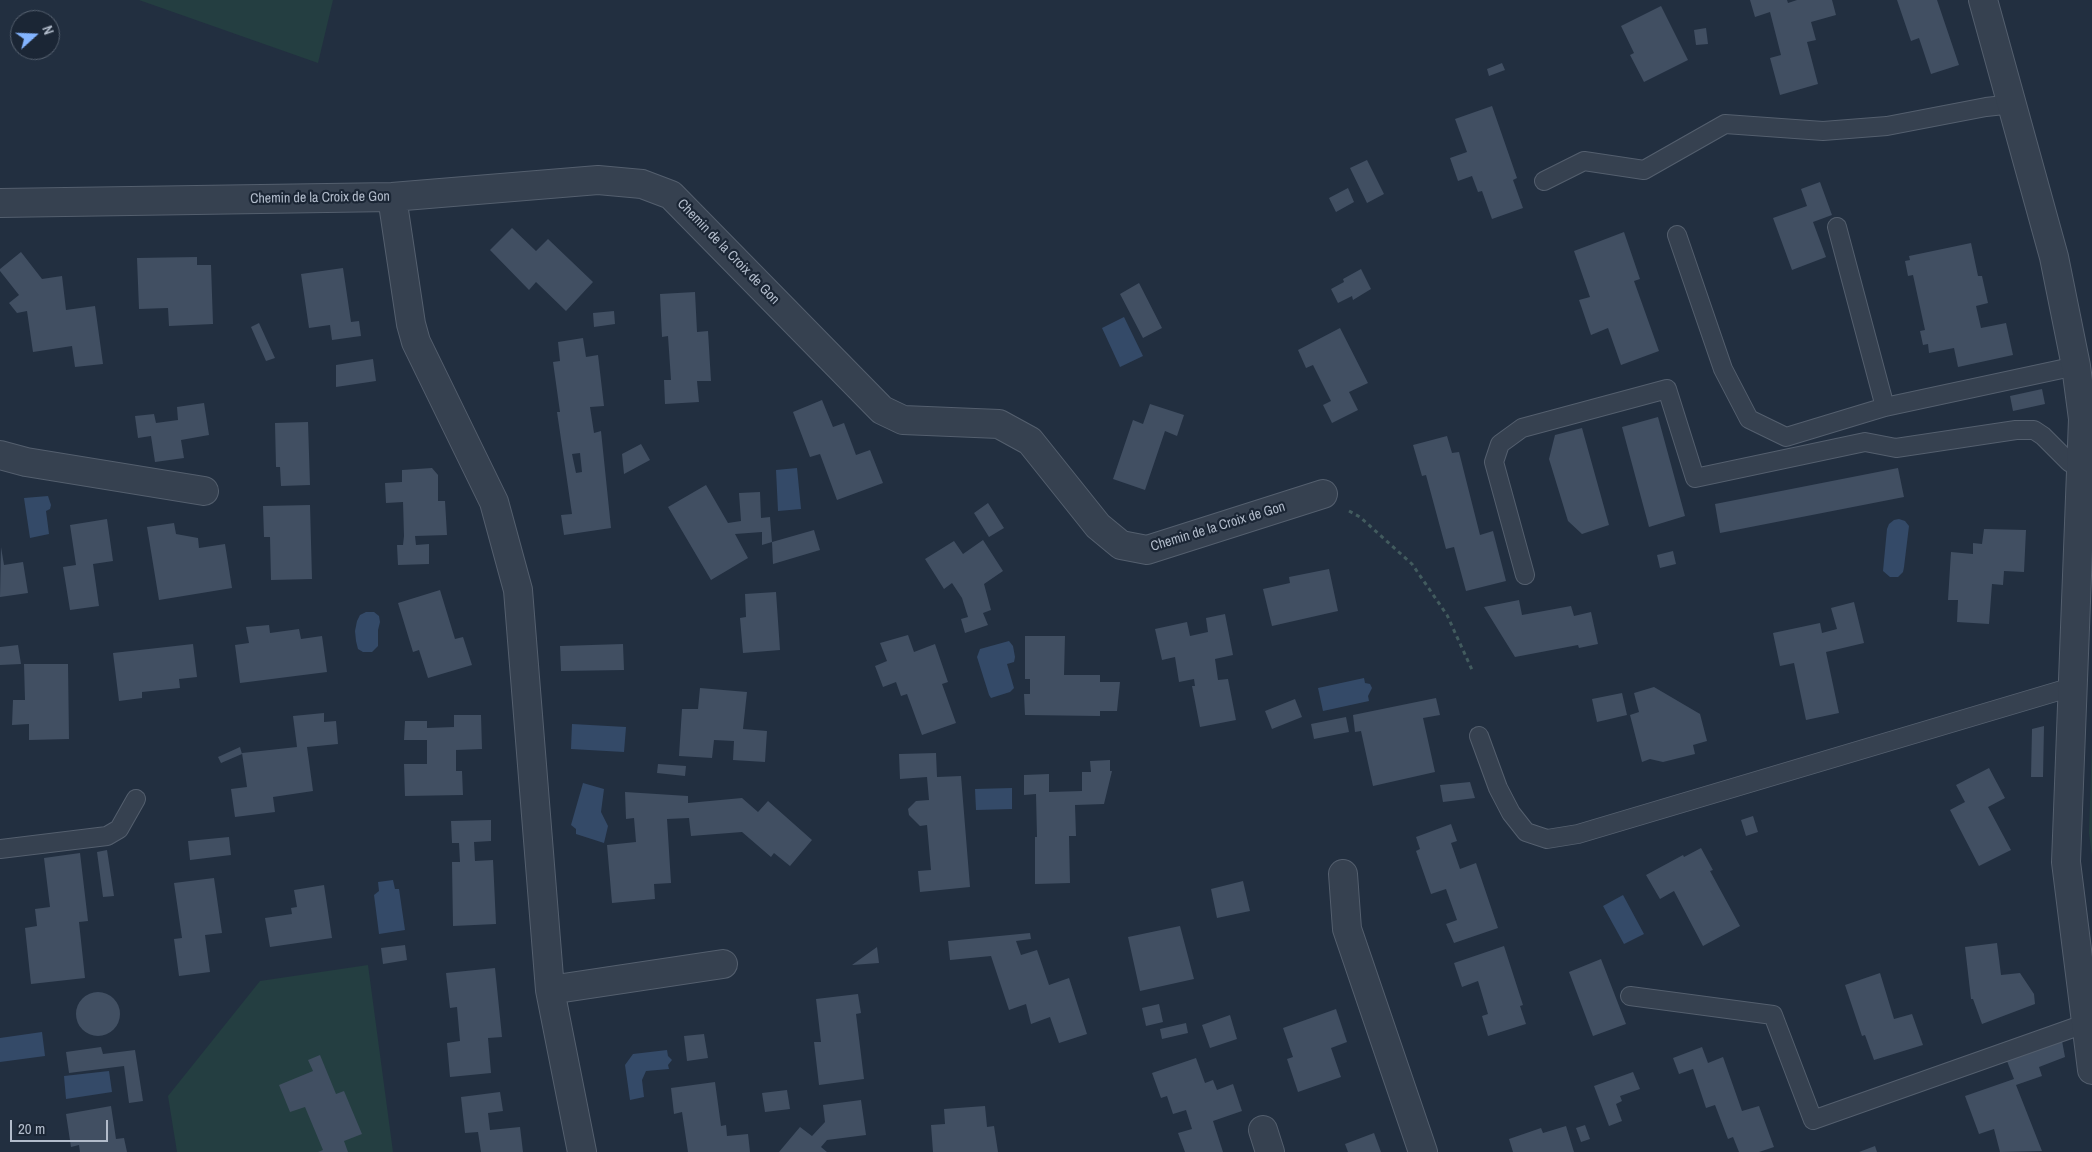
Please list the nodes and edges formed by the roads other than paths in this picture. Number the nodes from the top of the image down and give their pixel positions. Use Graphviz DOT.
graph roads {
  1 [pos="1983,0"];
  2 [pos="2013,104"];
  3 [pos="1544,181"];
  4 [pos="392,197"];
  5 [pos="0,203"];
  6 [pos="1837,227"];
  7 [pos="1677,235"];
  8 [pos="2076,366"];
  9 [pos="1885,407"];
  10 [pos="2087,417"];
  11 [pos="0,455"];
  12 [pos="2081,469"];
  13 [pos="204,491"];
  14 [pos="1323,494"];
  15 [pos="1525,575"];
  16 [pos="2072,687"];
  17 [pos="1479,736"];
  18 [pos="136,799"];
  19 [pos="0,849"];
  20 [pos="1342,874"];
  21 [pos="723,964"];
  22 [pos="550,990"];
  23 [pos="1630,996"];
  24 [pos="2088,1023"];
  25 [pos="2092,1070"];
  26 [pos="582,1152"];
  27 [pos="1422,1152"];
  1 -- 2 [label="street"];
  2 -- 3 [label="lane"];
  2 -- 8 [label="street"];
  4 -- 5 [label="street, Chemin de la Croix de Gon"];
  4 -- 14 [label="street, Chemin de la Croix de Gon"];
  4 -- 22 [label="street"];
  6 -- 9 [label="lane"];
  7 -- 9 [label="lane"];
  8 -- 9 [label="lane"];
  8 -- 10 [label="street"];
  10 -- 12 [label="street"];
  11 -- 13 [label="street"];
  12 -- 15 [label="lane"];
  12 -- 16 [label="street"];
  16 -- 17 [label="lane"];
  16 -- 24 [label="street"];
  18 -- 19 [label="lane"];
  20 -- 27 [label="street"];
  21 -- 22 [label="street"];
  22 -- 26 [label="street"];
  23 -- 24 [label="lane"];
  24 -- 25 [label="street"];
}
